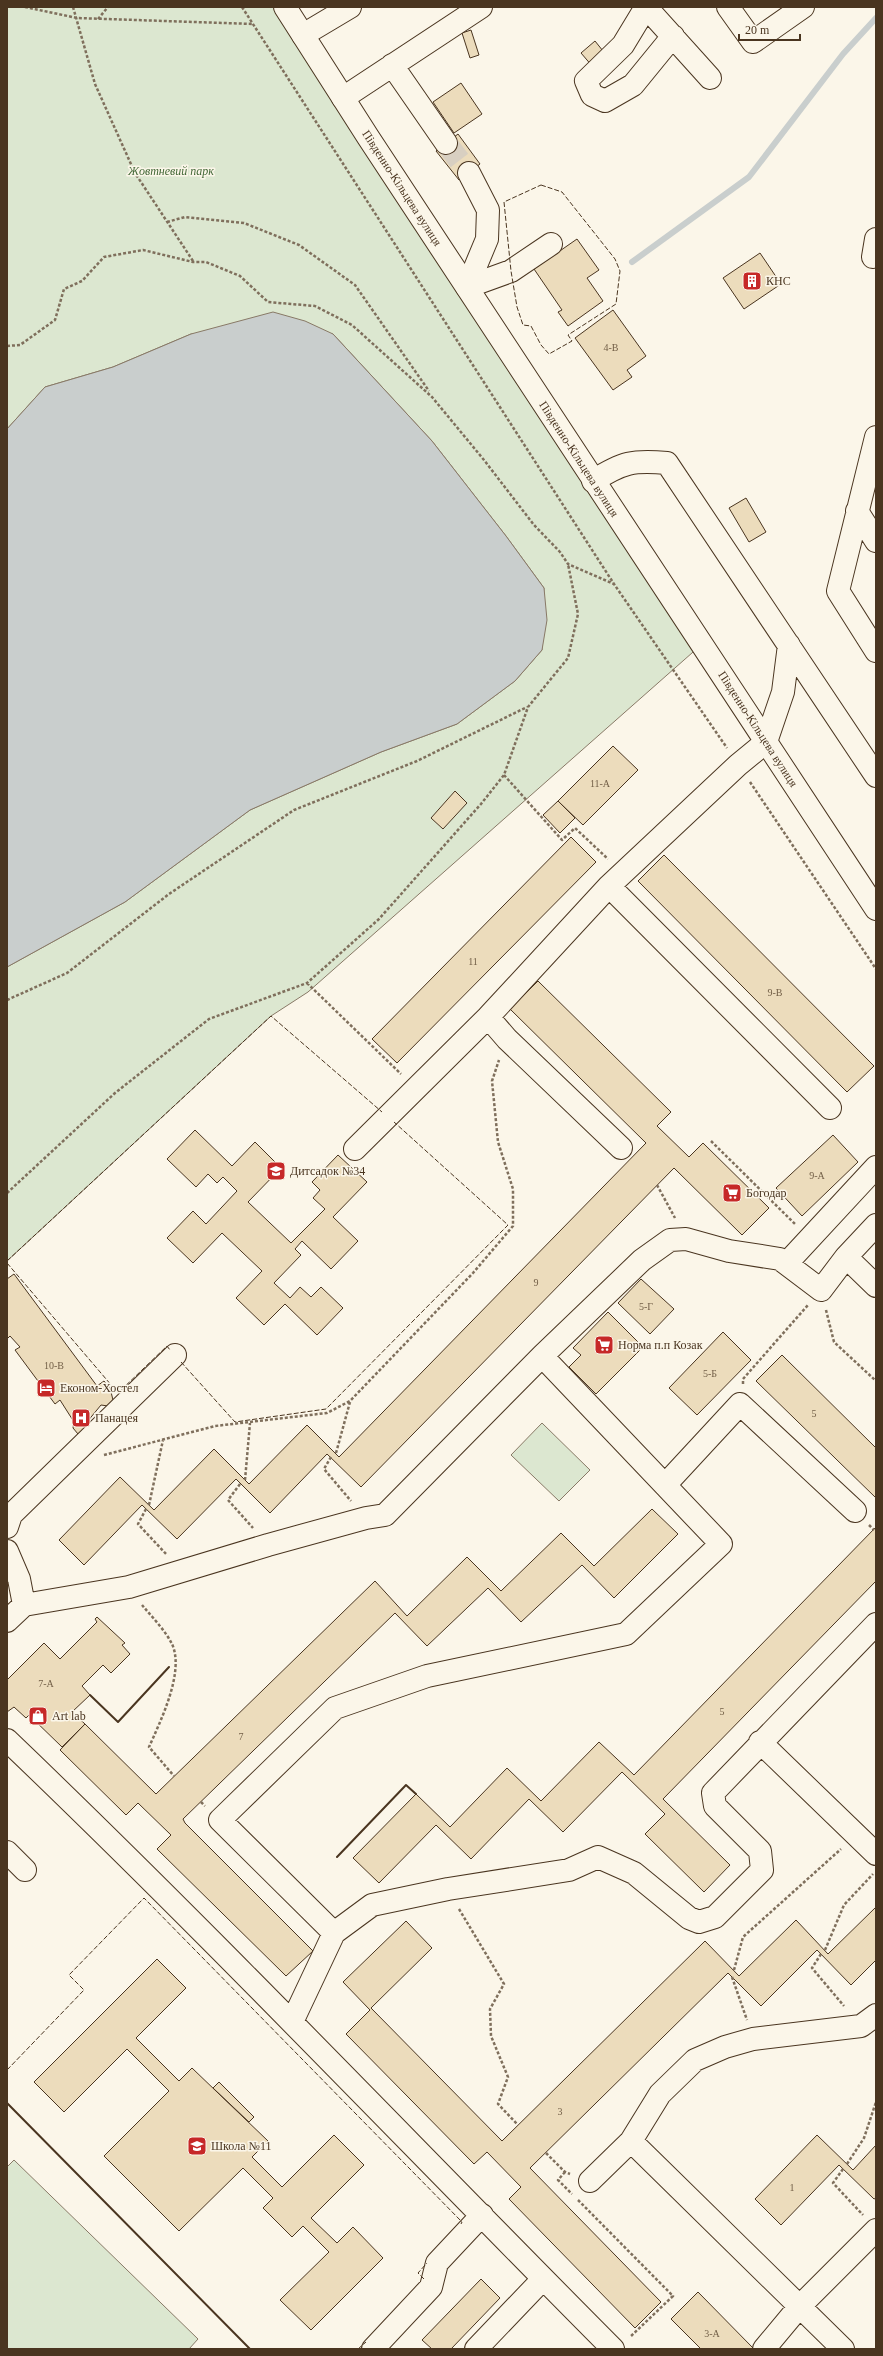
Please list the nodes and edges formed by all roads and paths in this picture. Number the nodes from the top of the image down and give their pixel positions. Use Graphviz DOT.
graph roads {
  1 [pos="25,7"];
  2 [pos="73,7"];
  3 [pos="108,7"];
  4 [pos="242,7"];
  5 [pos="285,7"];
  6 [pos="350,7"];
  7 [pos="481,7"];
  8 [pos="646,7"];
  9 [pos="728,7"];
  10 [pos="797,9"];
  11 [pos="76,18"];
  12 [pos="98,19"];
  13 [pos="254,24"];
  14 [pos="303,35"];
  15 [pos="673,36"];
  16 [pos="392,65"];
  17 [pos="710,78"];
  18 [pos="344,98"];
  19 [pos="446,143"];
  20 [pos="468,173"];
  21 [pos="167,222"];
  22 [pos="550,244"];
  23 [pos="193,262"];
  24 [pos="467,287"];
  25 [pos="7,346"];
  26 [pos="432,397"];
  27 [pos="876,437"];
  28 [pos="593,481"];
  29 [pos="858,511"];
  30 [pos="876,541"];
  31 [pos="568,564"];
  32 [pos="614,584"];
  33 [pos="789,645"];
  34 [pos="876,651"];
  35 [pos="528,707"];
  36 [pos="766,742"];
  37 [pos="738,765"];
  38 [pos="504,775"];
  39 [pos="876,776"];
  40 [pos="616,879"];
  41 [pos="876,909"];
  42 [pos="876,969"];
  43 [pos="307,983"];
  44 [pos="7,1000"];
  45 [pos="488,1017"];
  46 [pos="507,1039"];
  47 [pos="416,1088"];
  48 [pos="830,1108"];
  49 [pos="711,1141"];
  50 [pos="621,1148"];
  51 [pos="355,1149"];
  52 [pos="876,1168"];
  53 [pos="657,1185"];
  54 [pos="7,1193"];
  55 [pos="876,1225"];
  56 [pos="810,1238"];
  57 [pos="686,1239"];
  58 [pos="846,1257"];
  59 [pos="787,1263"];
  60 [pos="876,1286"];
  61 [pos="821,1290"];
  62 [pos="175,1355"];
  63 [pos="542,1356"];
  64 [pos="876,1381"];
  65 [pos="350,1401"];
  66 [pos="740,1404"];
  67 [pos="250,1423"];
  68 [pos="163,1440"];
  69 [pos="82,1445"];
  70 [pos="336,1453"];
  71 [pos="331,1458"];
  72 [pos="244,1480"];
  73 [pos="240,1484"];
  74 [pos="665,1485"];
  75 [pos="149,1505"];
  76 [pos="146,1509"];
  77 [pos="855,1511"];
  78 [pos="8,1518"];
  79 [pos="366,1518"];
  80 [pos="268,1545"];
  81 [pos="7,1551"];
  82 [pos="182,1571"];
  83 [pos="129,1587"];
  84 [pos="24,1605"];
  85 [pos="7,1622"];
  86 [pos="876,1624"];
  87 [pos="7,1740"];
  88 [pos="760,1742"];
  89 [pos="174,1776"];
  90 [pos="857,1835"];
  91 [pos="7,1852"];
  92 [pos="876,1854"];
  93 [pos="25,1870"];
  94 [pos="876,1871"];
  95 [pos="448,1889"];
  96 [pos="334,1933"];
  97 [pos="825,1950"];
  98 [pos="821,1954"];
  99 [pos="734,1970"];
  100 [pos="732,1977"];
  101 [pos="869,2021"];
  102 [pos="292,2022"];
  103 [pos="753,2039"];
  104 [pos="876,2102"];
  105 [pos="518,2124"];
  106 [pos="631,2141"];
  107 [pos="546,2153"];
  108 [pos="847,2164"];
  109 [pos="843,2169"];
  110 [pos="565,2172"];
  111 [pos="590,2182"];
  112 [pos="482,2215"];
  113 [pos="871,2224"];
  114 [pos="543,2279"];
  115 [pos="799,2307"];
  116 [pos="621,2344"];
  117 [pos="373,2349"];
  118 [pos="476,2349"];
  119 [pos="764,2349"];
  120 [pos="843,2349"];
  1 -- 11 [label="path"];
  2 -- 11 [label="path"];
  3 -- 12 [label="path"];
  4 -- 13 [label="path"];
  5 -- 14 [label="main road, Південно-Кільцева вулиця"];
  6 -- 14 [label="main road"];
  7 -- 16 [label="main road"];
  8 -- 15 [label="main road"];
  8 -- 15 [label="main road"];
  9 -- 10 [label="main road"];
  11 -- 12 [label="path"];
  11 -- 21 [label="path"];
  12 -- 13 [label="path"];
  13 -- 32 [label="path"];
  14 -- 18 [label="main road, Південно-Кільцева вулиця"];
  15 -- 17 [label="main road"];
  16 -- 18 [label="main road"];
  16 -- 19 [label="main road"];
  18 -- 24 [label="main road, Південно-Кільцева вулиця"];
  20 -- 24 [label="main road"];
  21 -- 23 [label="path"];
  21 -- 26 [label="path"];
  22 -- 24 [label="main road"];
  23 -- 25 [label="path"];
  23 -- 26 [label="path"];
  24 -- 28 [label="main road, Південно-Кільцева вулиця"];
  26 -- 31 [label="path"];
  27 -- 29 [label="main road"];
  28 -- 33 [label="main road"];
  28 -- 36 [label="main road, Південно-Кільцева вулиця"];
  29 -- 30 [label="main road"];
  29 -- 34 [label="main road"];
  31 -- 32 [label="path"];
  31 -- 35 [label="path"];
  32 -- 37 [label="path"];
  33 -- 36 [label="main road"];
  33 -- 39 [label="main road"];
  35 -- 38 [label="path"];
  35 -- 44 [label="path"];
  36 -- 37 [label="main road"];
  36 -- 41 [label="main road, Південно-Кільцева вулиця"];
  37 -- 40 [label="main road"];
  37 -- 42 [label="path"];
  38 -- 40 [label="path"];
  38 -- 43 [label="path"];
  40 -- 45 [label="main road"];
  40 -- 48 [label="main road"];
  43 -- 47 [label="path"];
  43 -- 54 [label="path"];
  45 -- 46 [label="main road"];
  45 -- 47 [label="main road"];
  46 -- 50 [label="main road"];
  46 -- 65 [label="path"];
  47 -- 51 [label="main road"];
  49 -- 56 [label="path"];
  52 -- 56 [label="main road"];
  53 -- 57 [label="path"];
  55 -- 58 [label="main road"];
  56 -- 59 [label="main road"];
  57 -- 59 [label="main road"];
  57 -- 63 [label="main road"];
  58 -- 60 [label="main road"];
  58 -- 61 [label="main road"];
  59 -- 61 [label="main road"];
  61 -- 64 [label="path"];
  61 -- 66 [label="path"];
  62 -- 69 [label="main road"];
  63 -- 74 [label="main road"];
  63 -- 79 [label="main road"];
  65 -- 67 [label="path"];
  65 -- 70 [label="path"];
  66 -- 74 [label="main road"];
  66 -- 77 [label="main road"];
  67 -- 68 [label="path"];
  67 -- 72 [label="path"];
  68 -- 69 [label="path"];
  68 -- 75 [label="path"];
  69 -- 78 [label="main road"];
  71 -- 79 [label="path"];
  73 -- 80 [label="path"];
  74 -- 96 [label="main road"];
  76 -- 82 [label="path"];
  79 -- 80 [label="main road"];
  80 -- 82 [label="main road"];
  81 -- 84 [label="main road"];
  82 -- 83 [label="main road"];
  83 -- 84 [label="main road"];
  83 -- 89 [label="path"];
  84 -- 85 [label="main road"];
  86 -- 88 [label="main road"];
  87 -- 102 [label="main road"];
  88 -- 90 [label="main road"];
  88 -- 95 [label="main road"];
  90 -- 92 [label="main road"];
  90 -- 99 [label="path"];
  91 -- 93 [label="main road"];
  94 -- 97 [label="path"];
  95 -- 96 [label="main road"];
  95 -- 105 [label="path"];
  96 -- 102 [label="main road"];
  98 -- 101 [label="path"];
  100 -- 103 [label="path"];
  101 -- 103 [label="main road"];
  102 -- 112 [label="main road"];
  103 -- 106 [label="main road"];
  104 -- 108 [label="path"];
  106 -- 111 [label="main road"];
  106 -- 115 [label="main road"];
  107 -- 110 [label="path"];
  109 -- 113 [label="path"];
  110 -- 111 [label="path"];
  110 -- 116 [label="path"];
  112 -- 114 [label="main road"];
  112 -- 117 [label="main road"];
  113 -- 115 [label="main road"];
  114 -- 116 [label="main road"];
  114 -- 118 [label="main road"];
  115 -- 119 [label="main road"];
  115 -- 120 [label="main road"];
}
